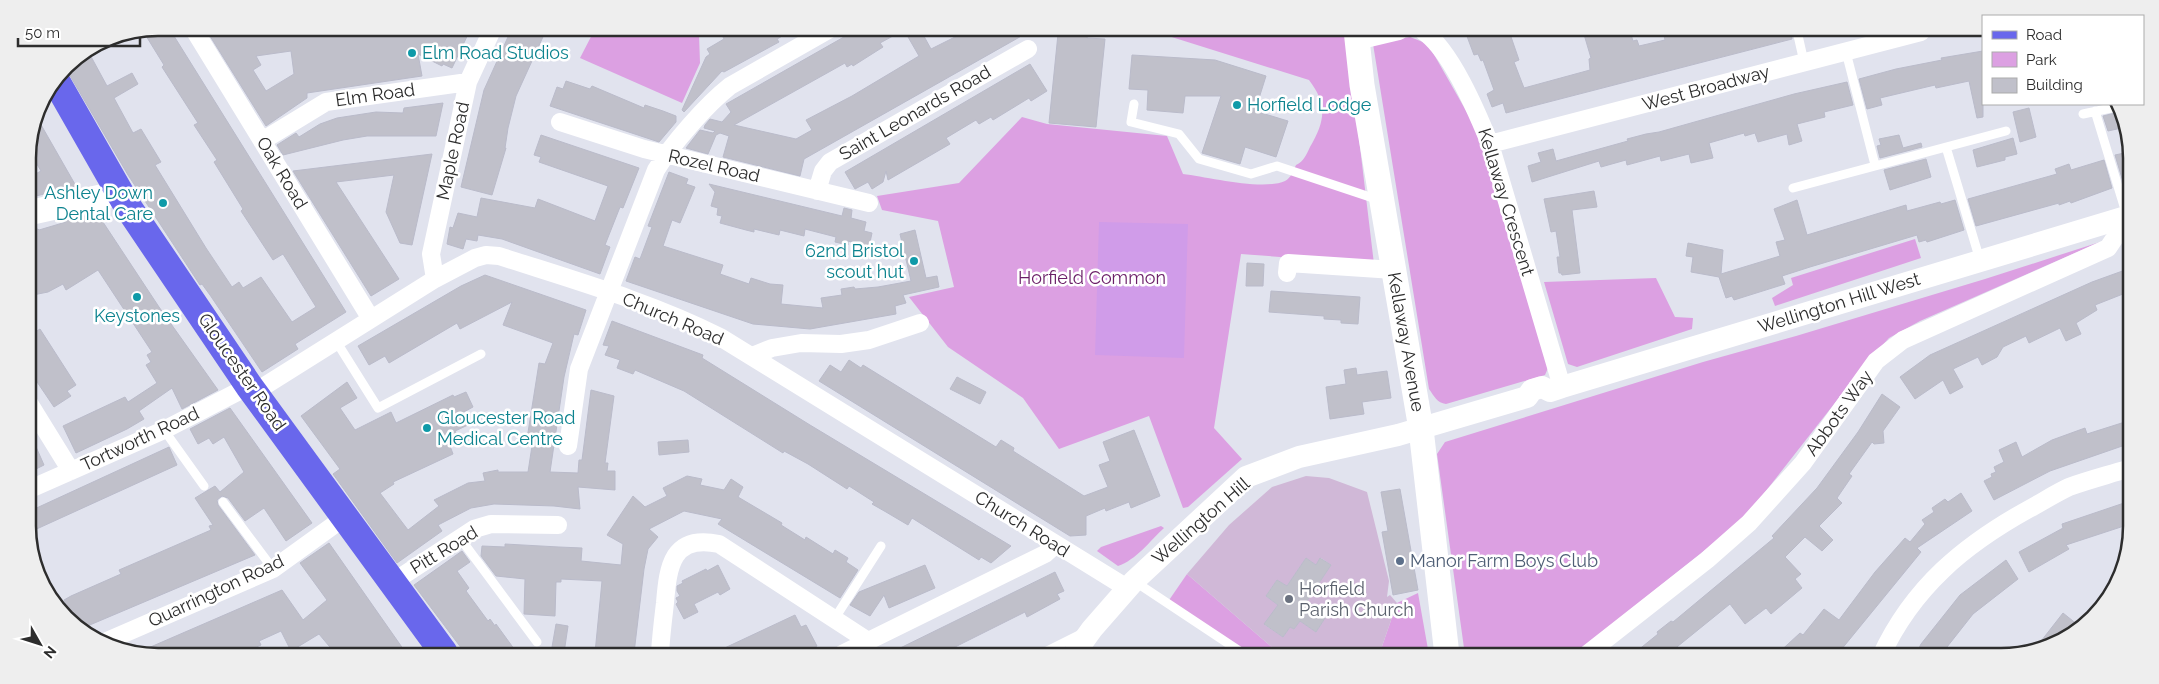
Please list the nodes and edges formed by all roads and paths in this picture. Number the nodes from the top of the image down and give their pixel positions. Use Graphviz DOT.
graph roads {
  1 [pos="1356,36"];
  2 [pos="1428,36"];
  3 [pos="1797,36"];
  4 [pos="1906,36"];
  5 [pos="198,37"];
  6 [pos="489,37"];
  7 [pos="817,37"];
  8 [pos="1028,49"];
  9 [pos="1846,52"];
  10 [pos="1804,62"];
  11 [pos="468,82"];
  12 [pos="60,88"];
  13 [pos="1134,104"];
  14 [pos="2111,108"];
  15 [pos="2095,111"];
  16 [pos="2083,114"];
  17 [pos="560,122"];
  18 [pos="2006,131"];
  19 [pos="262,141"];
  20 [pos="1490,144"];
  21 [pos="1946,147"];
  22 [pos="666,155"];
  23 [pos="1875,165"];
  24 [pos="1793,188"];
  25 [pos="817,191"];
  26 [pos="119,193"];
  27 [pos="1382,201"];
  28 [pos="869,203"];
  29 [pos="37,211"];
  30 [pos="2123,218"];
  31 [pos="1980,261"];
  32 [pos="1394,270"];
  33 [pos="1287,273"];
  34 [pos="435,279"];
  35 [pos="609,292"];
  36 [pos="371,319"];
  37 [pos="920,323"];
  38 [pos="336,341"];
  39 [pos="481,354"];
  40 [pos="752,356"];
  41 [pos="252,389"];
  42 [pos="1556,389"];
  43 [pos="36,415"];
  44 [pos="1421,429"];
  45 [pos="164,430"];
  46 [pos="568,446"];
  47 [pos="2123,470"];
  48 [pos="71,471"];
  49 [pos="36,486"];
  50 [pos="204,486"];
  51 [pos="223,502"];
  52 [pos="345,517"];
  53 [pos="558,525"];
  54 [pos="460,538"];
  55 [pos="1056,545"];
  56 [pos="881,546"];
  57 [pos="273,569"];
  58 [pos="392,582"];
  59 [pos="1130,585"];
  60 [pos="835,618"];
  61 [pos="1092,629"];
  62 [pos="113,638"];
  63 [pos="868,641"];
  64 [pos="537,642"];
  65 [pos="1233,647"];
  66 [pos="1446,647"];
  67 [pos="1596,647"];
  68 [pos="1885,647"];
  69 [pos="437,648"];
  70 [pos="661,648"];
  71 [pos="855,648"];
  72 [pos="1054,648"];
  73 [pos="1079,648"];
  1 -- 27 [label="main road, Kellaway Avenue"];
  2 -- 20 [label="street, Kellaway Crescent"];
  3 -- 10 [label="lane"];
  4 -- 9 [label="street, West Broadway"];
  5 -- 19 [label="street, Oak Road"];
  6 -- 11 [label="street, Maple Road"];
  7 -- 22 [label="street"];
  8 -- 25 [label="street, Saint Leonards Road"];
  9 -- 10 [label="street, West Broadway"];
  9 -- 23 [label="lane"];
  10 -- 20 [label="street, West Broadway"];
  11 -- 19 [label="street, Elm Road"];
  11 -- 34 [label="street, Maple Road"];
  12 -- 26 [label="main road, Gloucester Road"];
  13 -- 27 [label="lane"];
  14 -- 15 [label="lane"];
  15 -- 16 [label="lane"];
  15 -- 30 [label="lane"];
  17 -- 22 [label="street, Rozel Road"];
  18 -- 21 [label="lane"];
  19 -- 36 [label="street, Oak Road"];
  20 -- 42 [label="street, Kellaway Crescent"];
  21 -- 23 [label="lane"];
  21 -- 31 [label="lane"];
  22 -- 25 [label="street, Rozel Road"];
  22 -- 35 [label="street"];
  23 -- 24 [label="lane"];
  25 -- 28 [label="street, Rozel Road"];
  26 -- 29 [label="main road"];
  26 -- 41 [label="main road, Gloucester Road"];
  27 -- 32 [label="main road, Kellaway Avenue"];
  30 -- 31 [label="street, Wellington Hill West"];
  30 -- 67 [label="street, Abbots Way"];
  31 -- 42 [label="street, Wellington Hill West"];
  32 -- 33 [label="street"];
  32 -- 44 [label="main road, Kellaway Avenue"];
  34 -- 35 [label="street, Church Road"];
  34 -- 36 [label="street, Church Road"];
  35 -- 40 [label="street, Church Road"];
  35 -- 46 [label="street"];
  36 -- 38 [label="street, Church Road"];
  37 -- 40 [label="street"];
  38 -- 39 [label="lane"];
  38 -- 41 [label="street, Church Road"];
  40 -- 55 [label="street, Church Road"];
  41 -- 45 [label="street, Tortworth Road"];
  41 -- 52 [label="main road, Gloucester Road"];
  42 -- 44 [label="street, Wellington Hill West"];
  43 -- 48 [label="street"];
  44 -- 59 [label="street, Wellington Hill"];
  44 -- 66 [label="main road, Kellaway Avenue"];
  45 -- 48 [label="street, Tortworth Road"];
  45 -- 50 [label="lane"];
  47 -- 68 [label="street"];
  48 -- 49 [label="street, Tortworth Road"];
  51 -- 57 [label="lane"];
  52 -- 57 [label="street, Quarrington Road"];
  52 -- 58 [label="main road, Gloucester Road"];
  53 -- 54 [label="street, Pitt Road"];
  54 -- 58 [label="street, Pitt Road"];
  54 -- 64 [label="lane"];
  55 -- 59 [label="street, Church Road"];
  55 -- 63 [label="street"];
  56 -- 60 [label="lane"];
  57 -- 62 [label="street, Quarrington Road"];
  58 -- 69 [label="main road, Gloucester Road"];
  59 -- 61 [label="street, Wellington Hill"];
  59 -- 65 [label="lane"];
  60 -- 63 [label="street"];
  60 -- 70 [label="street"];
  61 -- 72 [label="lane"];
  61 -- 73 [label="street, Wellington Hill"];
  63 -- 71 [label="street"];
}
